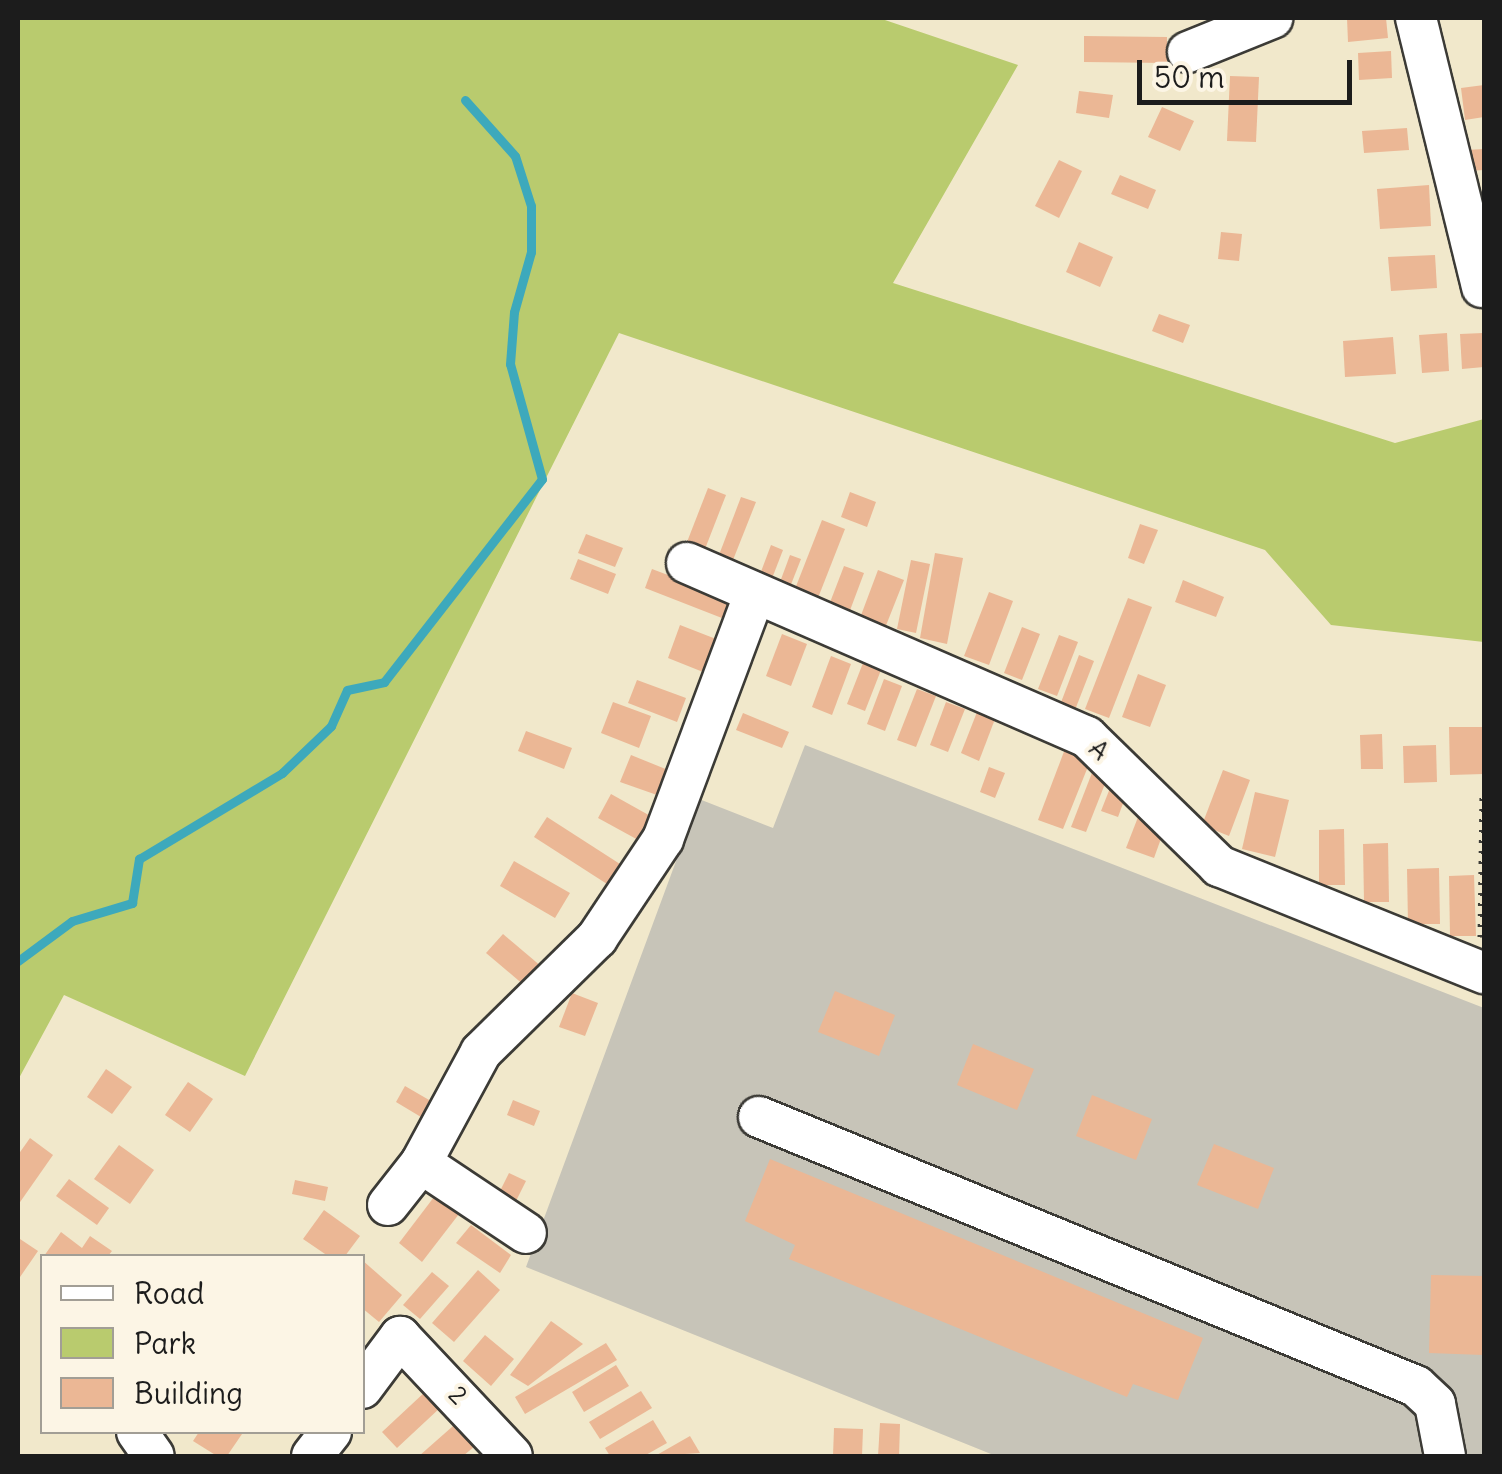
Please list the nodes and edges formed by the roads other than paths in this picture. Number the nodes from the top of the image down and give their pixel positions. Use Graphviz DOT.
graph roads {
  1 [pos="1272,18"];
  2 [pos="1416,18"];
  3 [pos="1188,52"];
  4 [pos="1482,286"];
  5 [pos="687,563"];
  6 [pos="754,595"];
  7 [pos="1482,972"];
  8 [pos="759,1117"];
  9 [pos="421,1164"];
  10 [pos="388,1205"];
  11 [pos="526,1233"];
  12 [pos="365,1384"];
  13 [pos="138,1434"];
  14 [pos="328,1434"];
  15 [pos="1444,1452"];
  16 [pos="154,1456"];
  17 [pos="312,1456"];
  18 [pos="512,1456"];
  1 -- 3 [label="street"];
  2 -- 4 [label="street"];
  5 -- 6 [label="street, A"];
  6 -- 7 [label="street, A"];
  6 -- 9 [label="street"];
  8 -- 15 [label="street"];
  9 -- 10 [label="street"];
  9 -- 11 [label="street"];
  12 -- 18 [label="street, 2"];
  13 -- 16 [label="street"];
  14 -- 17 [label="street"];
}
